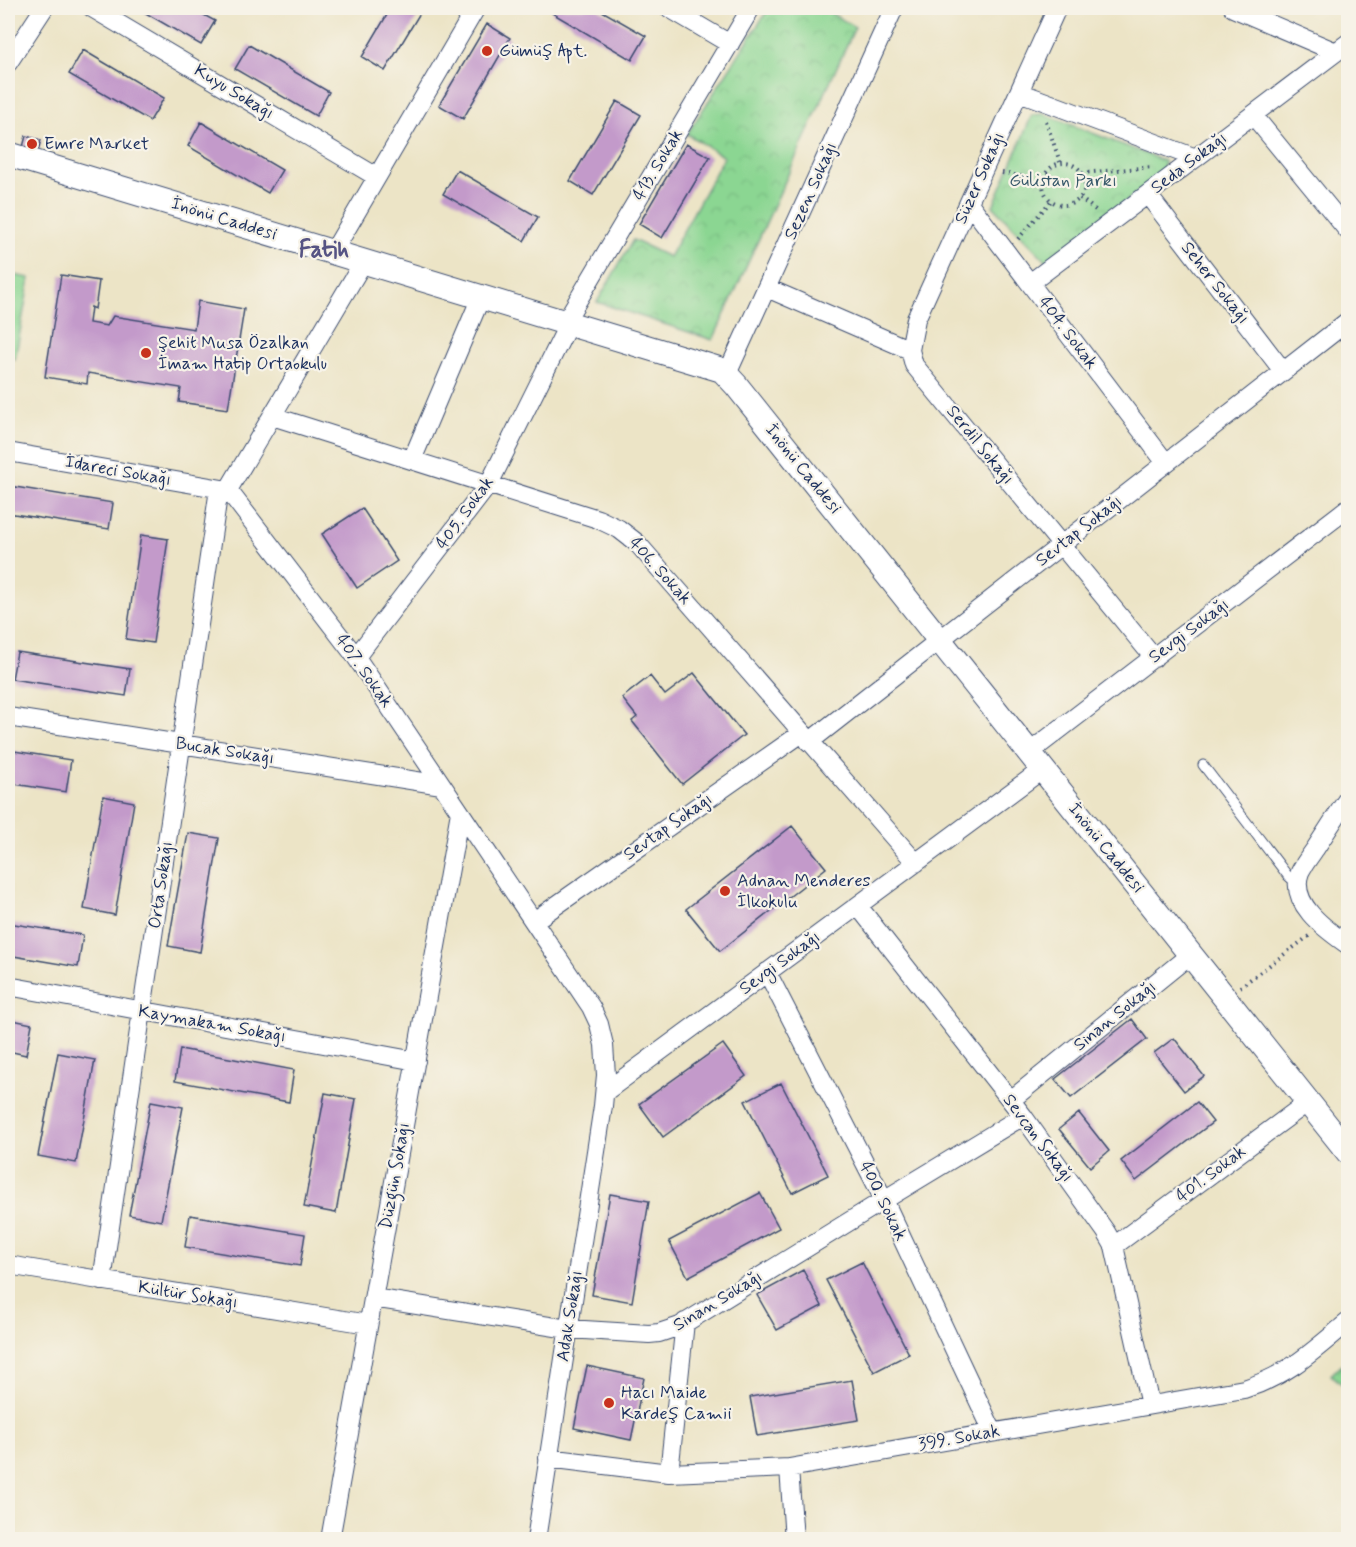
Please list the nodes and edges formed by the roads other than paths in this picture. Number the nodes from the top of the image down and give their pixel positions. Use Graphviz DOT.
graph roads {
  1 [pos="44,8"];
  2 [pos="92,8"];
  3 [pos="476,8"];
  4 [pos="669,8"];
  5 [pos="751,8"];
  6 [pos="894,8"];
  7 [pos="1057,8"];
  8 [pos="1233,8"];
  9 [pos="730,44"];
  10 [pos="1342,48"];
  11 [pos="8,63"];
  12 [pos="1019,92"];
  13 [pos="1253,115"];
  14 [pos="8,154"];
  15 [pos="1192,161"];
  16 [pos="377,177"];
  17 [pos="1148,195"];
  18 [pos="969,203"];
  19 [pos="1348,231"];
  20 [pos="333,252"];
  21 [pos="364,261"];
  22 [pos="1030,283"];
  23 [pos="767,288"];
  24 [pos="481,297"];
  25 [pos="1348,321"];
  26 [pos="567,322"];
  27 [pos="910,350"];
  28 [pos="1283,371"];
  29 [pos="727,374"];
  30 [pos="272,416"];
  31 [pos="8,452"];
  32 [pos="412,460"];
  33 [pos="1166,463"];
  34 [pos="489,484"];
  35 [pos="224,489"];
  36 [pos="1348,508"];
  37 [pos="1062,544"];
  38 [pos="940,640"];
  39 [pos="356,657"];
  40 [pos="1154,658"];
  41 [pos="8,717"];
  42 [pos="806,737"];
  43 [pos="181,744"];
  44 [pos="1036,761"];
  45 [pos="1203,765"];
  46 [pos="442,785"];
  47 [pos="1348,798"];
  48 [pos="460,812"];
  49 [pos="916,863"];
  50 [pos="1299,885"];
  51 [pos="858,906"];
  52 [pos="534,921"];
  53 [pos="1348,945"];
  54 [pos="1191,954"];
  55 [pos="767,972"];
  56 [pos="8,986"];
  57 [pos="142,1011"];
  58 [pos="416,1060"];
  59 [pos="604,1092"];
  60 [pos="1011,1100"];
  61 [pos="1308,1101"];
  62 [pos="1023,1116"];
  63 [pos="1348,1152"];
  64 [pos="884,1200"];
  65 [pos="1114,1246"];
  66 [pos="8,1265"];
  67 [pos="102,1281"];
  68 [pos="373,1298"];
  69 [pos="686,1322"];
  70 [pos="1348,1322"];
  71 [pos="368,1324"];
  72 [pos="568,1329"];
  73 [pos="1150,1405"];
  74 [pos="993,1432"];
  75 [pos="548,1458"];
  76 [pos="789,1468"];
  77 [pos="669,1473"];
  78 [pos="330,1539"];
  79 [pos="536,1539"];
  80 [pos="794,1539"];
  1 -- 11 [label="street"];
  2 -- 16 [label="street, Kuyu Sokağı"];
  3 -- 16 [label="street"];
  4 -- 9 [label="street"];
  5 -- 9 [label="street, 413. Sokak"];
  6 -- 23 [label="street, Sezen Sokağı"];
  7 -- 12 [label="street, Süzer Sokağı"];
  8 -- 10 [label="street"];
  9 -- 26 [label="street, 413. Sokak"];
  10 -- 13 [label="street, Seda Sokağı"];
  12 -- 15 [label="street"];
  12 -- 18 [label="street, Süzer Sokağı"];
  13 -- 15 [label="street, Seda Sokağı"];
  13 -- 19 [label="street"];
  14 -- 20 [label="street, İnönü Caddesi"];
  15 -- 17 [label="street, Seda Sokağı"];
  16 -- 20 [label="street"];
  17 -- 22 [label="street, Seda Sokağı"];
  17 -- 28 [label="street, Seher Sokağı"];
  18 -- 22 [label="street, 404. Sokak"];
  18 -- 27 [label="street, Süzer Sokağı"];
  20 -- 21 [label="street, İnönü Caddesi"];
  21 -- 24 [label="street, İnönü Caddesi"];
  21 -- 30 [label="street"];
  22 -- 33 [label="street, 404. Sokak"];
  23 -- 27 [label="street"];
  23 -- 29 [label="street, Sezen Sokağı"];
  24 -- 26 [label="street, İnönü Caddesi"];
  24 -- 32 [label="street"];
  25 -- 28 [label="street, Sevtap Sokağı"];
  26 -- 29 [label="street, İnönü Caddesi"];
  26 -- 34 [label="street, 405. Sokak"];
  27 -- 37 [label="street, Serdil Sokağı"];
  28 -- 33 [label="street, Sevtap Sokağı"];
  29 -- 38 [label="street, İnönü Caddesi"];
  30 -- 32 [label="street, 406. Sokak"];
  30 -- 35 [label="street"];
  31 -- 35 [label="street, İdareci Sokağı"];
  32 -- 34 [label="street, 406. Sokak"];
  33 -- 37 [label="street, Sevtap Sokağı"];
  34 -- 39 [label="street, 405. Sokak"];
  34 -- 42 [label="street, 406. Sokak"];
  35 -- 39 [label="street, 407. Sokak"];
  35 -- 43 [label="street, Orta Sokağı"];
  36 -- 40 [label="street, Sevgi Sokağı"];
  37 -- 38 [label="street, Sevtap Sokağı"];
  37 -- 40 [label="street, Serdil Sokağı"];
  38 -- 42 [label="street, Sevtap Sokağı"];
  38 -- 44 [label="street, İnönü Caddesi"];
  39 -- 46 [label="street, 407. Sokak"];
  40 -- 44 [label="street, Sevgi Sokağı"];
  41 -- 43 [label="street, Bucak Sokağı"];
  42 -- 49 [label="street, 406. Sokak"];
  42 -- 52 [label="street, Sevtap Sokağı"];
  43 -- 46 [label="street, Bucak Sokağı"];
  43 -- 57 [label="street, Orta Sokağı"];
  44 -- 49 [label="street, Sevgi Sokağı"];
  44 -- 54 [label="street, İnönü Caddesi"];
  45 -- 50 [label="lane"];
  46 -- 48 [label="street, 407. Sokak"];
  47 -- 50 [label="street"];
  48 -- 52 [label="street, 407. Sokak"];
  48 -- 58 [label="street, Düzgün Sokağı"];
  49 -- 51 [label="street, Sevgi Sokağı"];
  50 -- 53 [label="street"];
  51 -- 55 [label="street, Sevgi Sokağı"];
  51 -- 60 [label="street, Sevcan Sokağı"];
  52 -- 59 [label="street, 407. Sokak"];
  54 -- 60 [label="street, Sinan Sokağı"];
  54 -- 61 [label="street, İnönü Caddesi"];
  55 -- 59 [label="street, Sevgi Sokağı"];
  55 -- 64 [label="street, 400. Sokak"];
  56 -- 57 [label="street, Kaymakam Sokağı"];
  57 -- 58 [label="street, Kaymakam Sokağı"];
  57 -- 67 [label="street, Orta Sokağı"];
  58 -- 68 [label="street, Düzgün Sokağı"];
  59 -- 72 [label="street, Adak Sokağı"];
  60 -- 62 [label="street, Sevcan Sokağı"];
  61 -- 63 [label="street, İnönü Caddesi"];
  61 -- 65 [label="street, 401. Sokak"];
  62 -- 64 [label="street, Sinan Sokağı"];
  62 -- 65 [label="street, Sevcan Sokağı"];
  64 -- 69 [label="street, Sinan Sokağı"];
  64 -- 74 [label="street, 400. Sokak"];
  65 -- 73 [label="street, Sevcan Sokağı"];
  66 -- 67 [label="street, Kültür Sokağı"];
  67 -- 71 [label="street, Kültür Sokağı"];
  68 -- 71 [label="street, Düzgün Sokağı"];
  68 -- 72 [label="street, Sinan Sokağı"];
  69 -- 72 [label="street, Sinan Sokağı"];
  69 -- 77 [label="street"];
  70 -- 73 [label="street, 399. Sokak"];
  71 -- 78 [label="street, Düzgün Sokağı"];
  72 -- 75 [label="street, Adak Sokağı"];
  73 -- 74 [label="street, 399. Sokak"];
  74 -- 76 [label="street, 399. Sokak"];
  75 -- 77 [label="street, 399. Sokak"];
  75 -- 79 [label="street, Adak Sokağı"];
  76 -- 77 [label="street, 399. Sokak"];
  76 -- 80 [label="street"];
}
